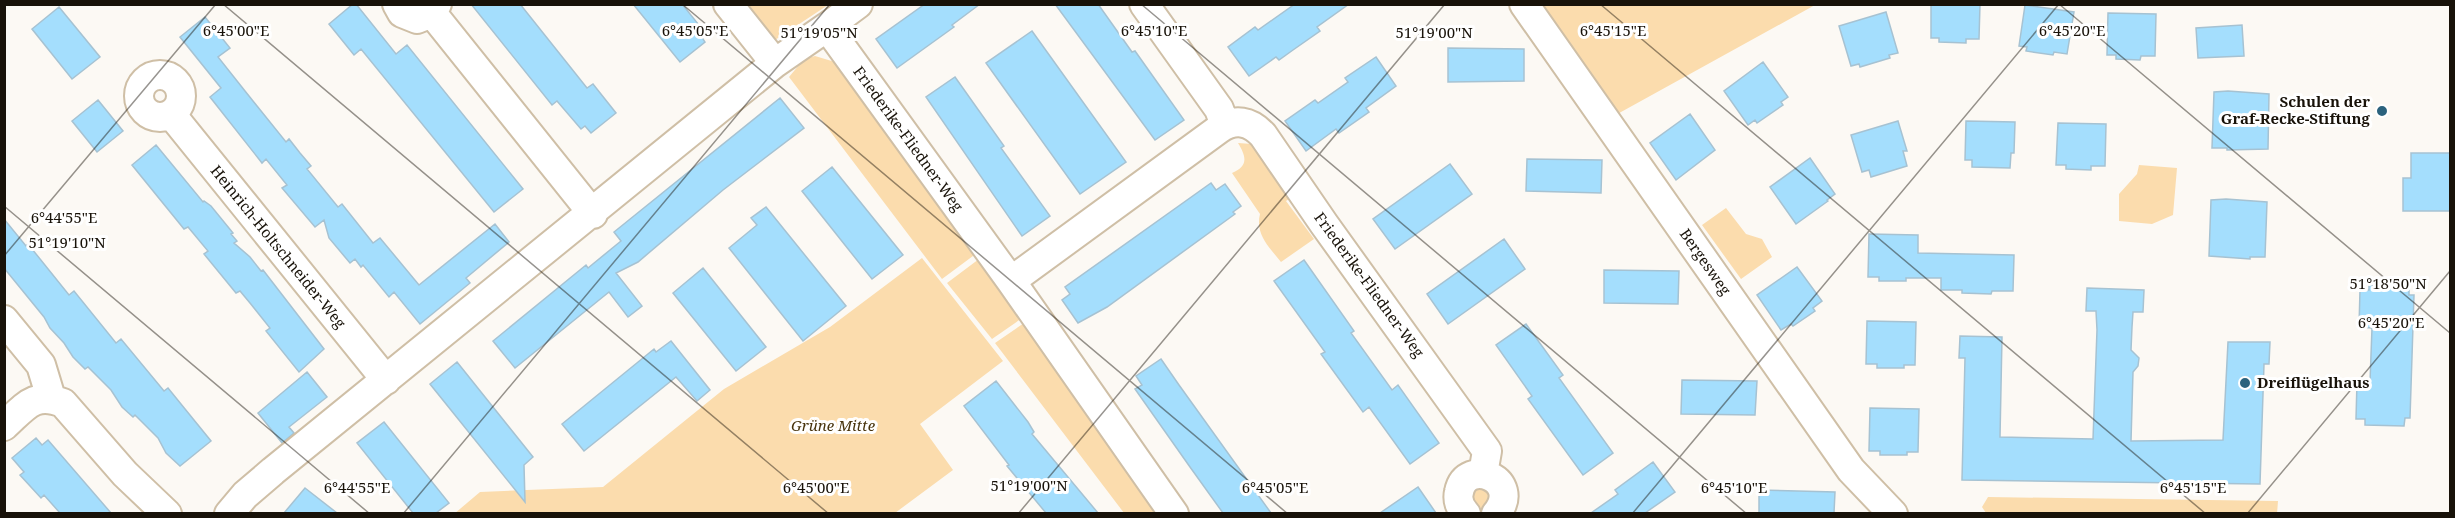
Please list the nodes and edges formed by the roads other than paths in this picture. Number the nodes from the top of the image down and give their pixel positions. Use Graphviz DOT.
graph roads {
  1 [pos="397,4"];
  2 [pos="728,4"];
  3 [pos="858,4"];
  4 [pos="1144,4"];
  5 [pos="1524,4"];
  6 [pos="435,9"];
  7 [pos="827,27"];
  8 [pos="775,63"];
  9 [pos="171,114"];
  10 [pos="1225,125"];
  11 [pos="593,214"];
  12 [pos="1011,282"];
  13 [pos="4,320"];
  14 [pos="386,380"];
  15 [pos="51,398"];
  16 [pos="4,426"];
  17 [pos="1483,474"];
  18 [pos="167,513"];
  19 [pos="230,513"];
  20 [pos="1174,513"];
  21 [pos="1466,513"];
  22 [pos="1496,513"];
  23 [pos="1893,513"];
  1 -- 6 [label="street"];
  2 -- 8 [label="street"];
  3 -- 7 [label="street"];
  4 -- 10 [label="street"];
  5 -- 23 [label="street, Bergesweg"];
  6 -- 11 [label="street"];
  7 -- 8 [label="street"];
  7 -- 12 [label="street, Friederike-Fliedner-Weg"];
  8 -- 11 [label="street"];
  9 -- 14 [label="street, Heinrich-Holtschneider-Weg"];
  10 -- 12 [label="street"];
  10 -- 17 [label="street, Friederike-Fliedner-Weg"];
  11 -- 14 [label="street"];
  12 -- 20 [label="street, Friederike-Fliedner-Weg"];
  13 -- 15 [label="street"];
  14 -- 19 [label="street"];
  15 -- 16 [label="street"];
  15 -- 18 [label="street"];
  17 -- 21 [label="street"];
  17 -- 22 [label="street"];
}
